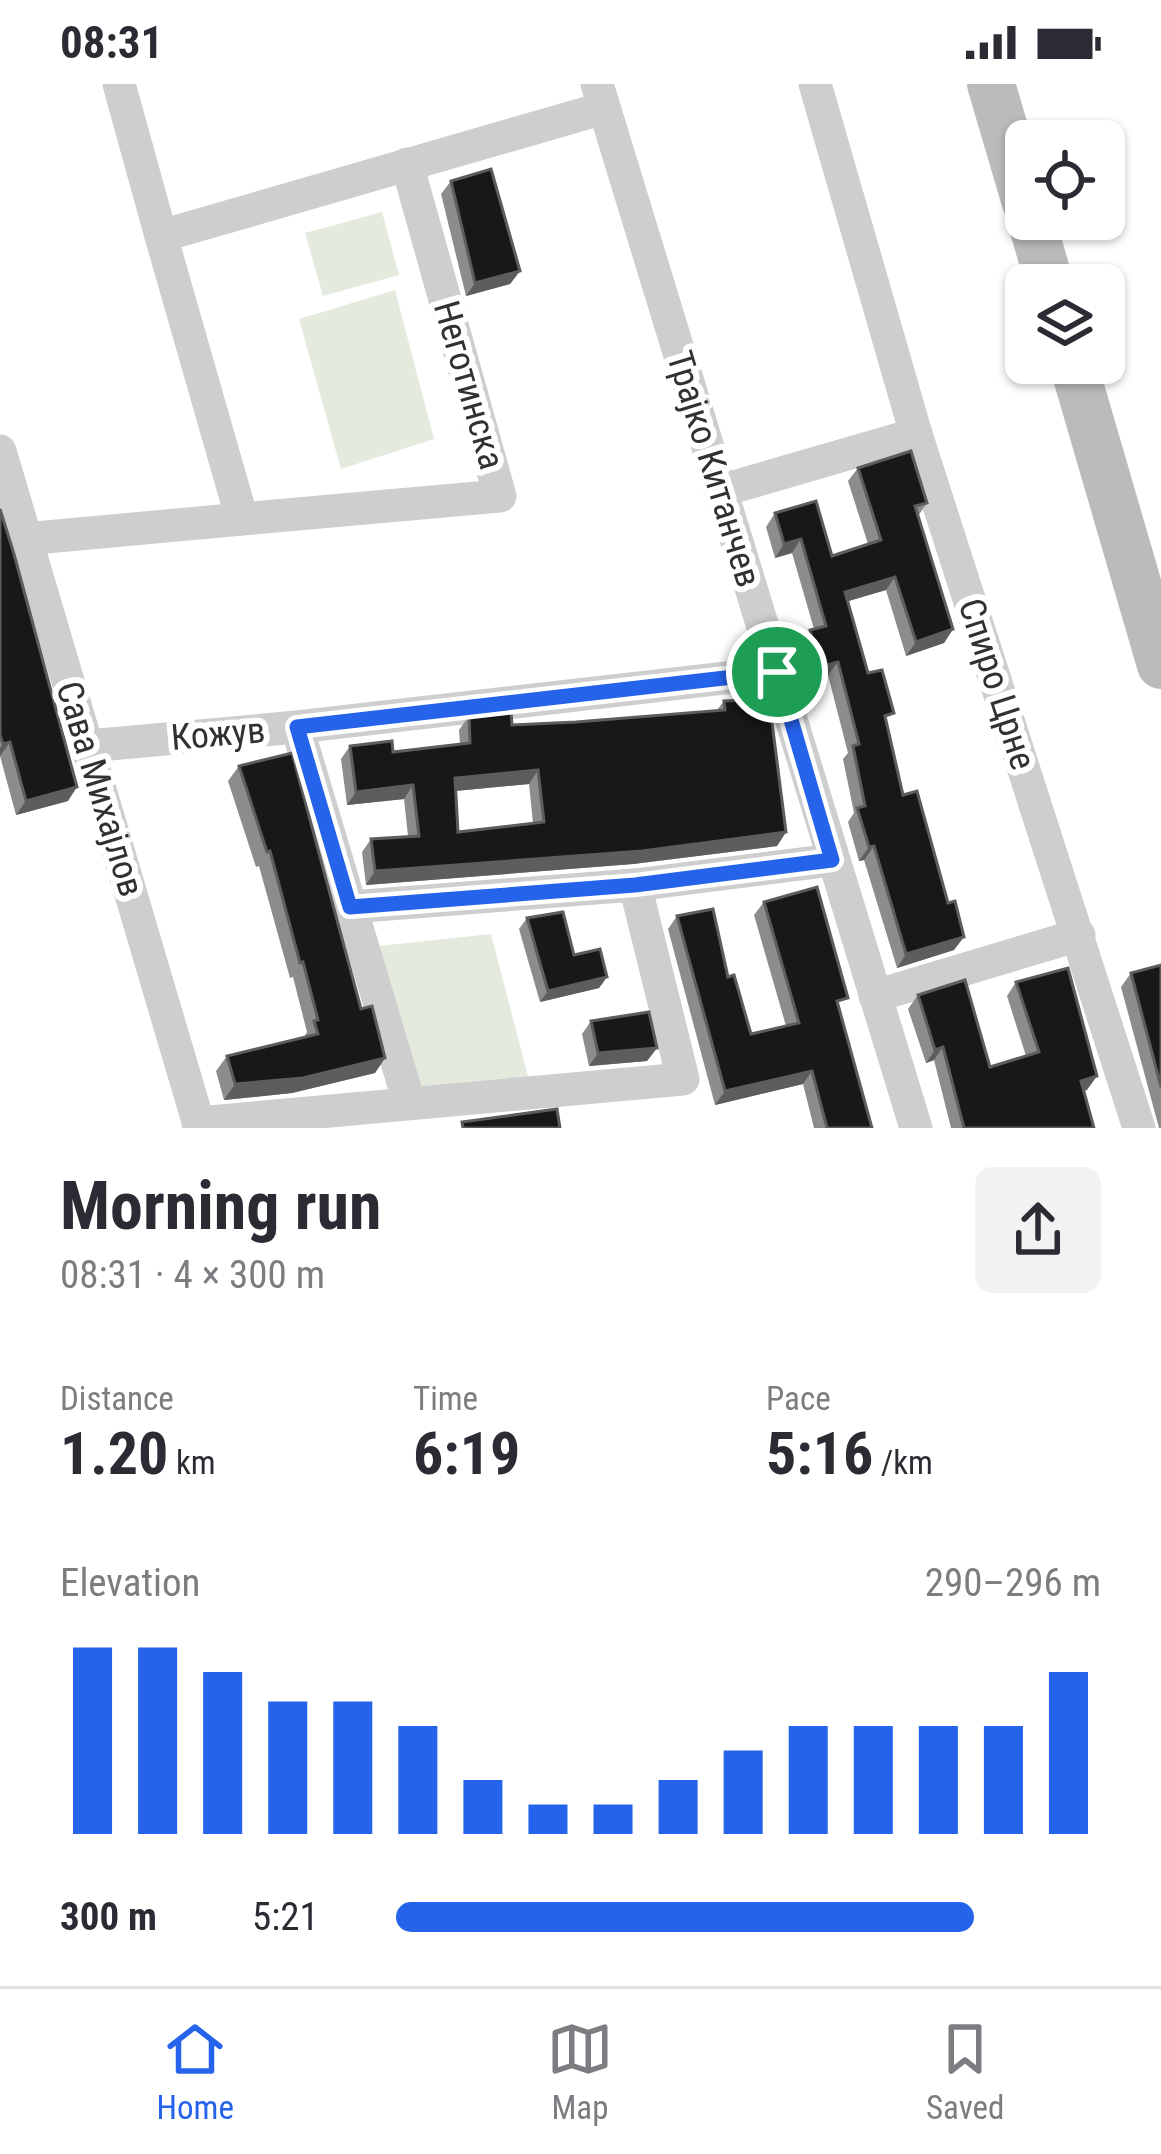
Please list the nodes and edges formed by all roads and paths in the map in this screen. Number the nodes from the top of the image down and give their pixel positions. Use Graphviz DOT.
graph roads {
  1 [pos="119,84"];
  2 [pos="815,84"];
  3 [pos="991,84"];
  4 [pos="601,96"];
  5 [pos="1005,132"];
  6 [pos="407,164"];
  7 [pos="161,236"];
  8 [pos="1078,384"];
  9 [pos="916,434"];
  10 [pos="0,451"];
  11 [pos="719,491"];
  12 [pos="242,519"];
  13 [pos="25,539"];
  14 [pos="1161,665"];
  15 [pos="777,672"];
  16 [pos="297,727"];
  17 [pos="88,746"];
  18 [pos="832,860"];
  19 [pos="635,885"];
  20 [pos="350,907"];
  21 [pos="1079,935"];
  22 [pos="875,996"];
  23 [pos="409,1102"];
  24 [pos="199,1126"];
  25 [pos="916,1128"];
  26 [pos="1139,1128"];
  1 -- 7 [label="street"];
  2 -- 9 [label="street, Спиро Црне"];
  3 -- 5 [label="main road"];
  4 -- 6 [label="street"];
  4 -- 11 [label="street, Трајко Китанчев"];
  6 -- 7 [label="street"];
  6 -- 12 [label="street, Неготинска"];
  7 -- 12 [label="street"];
  8 -- 14 [label="main road"];
  9 -- 11 [label="street"];
  9 -- 21 [label="street, Спиро Црне"];
  10 -- 13 [label="street, Сава Михајлов"];
  11 -- 15 [label="street, Трајко Китанчев"];
  12 -- 13 [label="street, Неготинска"];
  13 -- 17 [label="street, Сава Михајлов"];
  15 -- 16 [label="street, Кожув"];
  15 -- 18 [label="street, Трајко Китанчев"];
  16 -- 17 [label="street, Кожув"];
  16 -- 20 [label="street"];
  17 -- 24 [label="street, Сава Михајлов"];
  18 -- 19 [label="street"];
  18 -- 22 [label="street, Трајко Китанчев"];
  19 -- 20 [label="street"];
  19 -- 23 [label="street"];
  20 -- 23 [label="street"];
  21 -- 22 [label="street"];
  21 -- 26 [label="street, Спиро Црне"];
  22 -- 25 [label="street, Трајко Китанчев"];
  23 -- 24 [label="street"];
}
